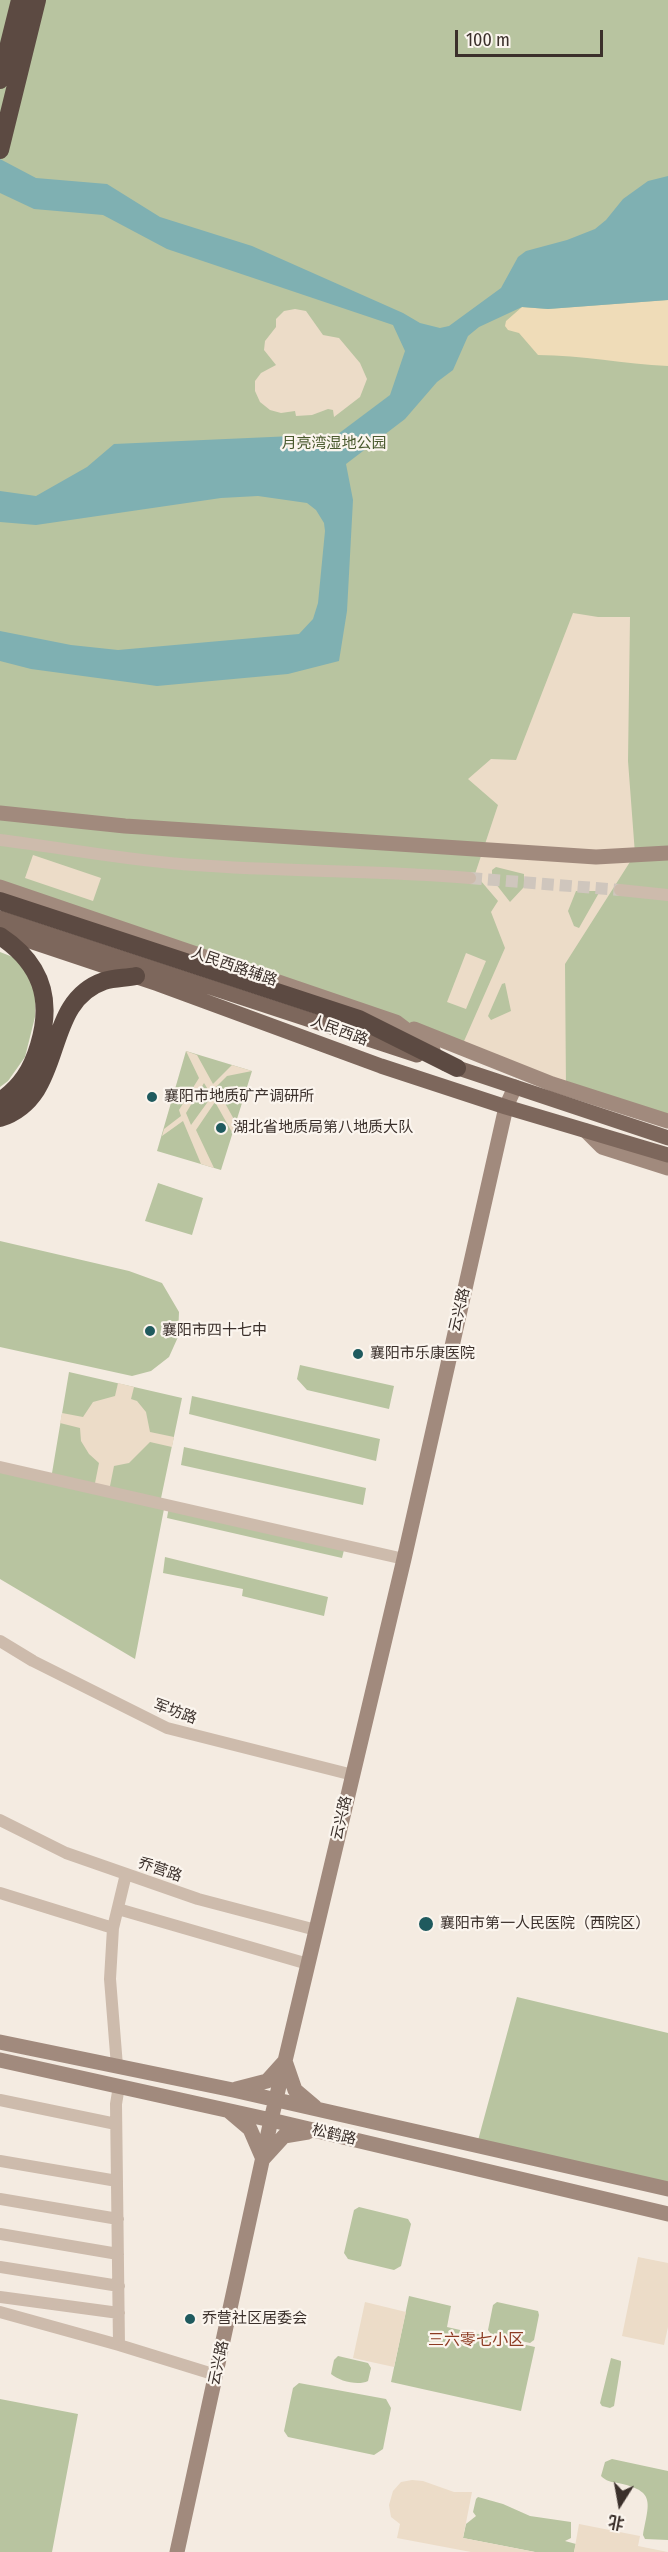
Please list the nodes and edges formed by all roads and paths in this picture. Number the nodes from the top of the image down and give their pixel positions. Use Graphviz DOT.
graph roads {
  1 [pos="20,0"];
  2 [pos="37,0"];
  3 [pos="0,80"];
  4 [pos="0,150"];
  5 [pos="0,813"];
  6 [pos="0,840"];
  7 [pos="668,853"];
  8 [pos="470,878"];
  9 [pos="0,887"];
  10 [pos="620,890"];
  11 [pos="668,895"];
  12 [pos="0,901"];
  13 [pos="0,918"];
  14 [pos="0,931"];
  15 [pos="0,936"];
  16 [pos="136,976"];
  17 [pos="396,1022"];
  18 [pos="457,1068"];
  19 [pos="515,1087"];
  20 [pos="0,1101"];
  21 [pos="506,1107"];
  22 [pos="0,1118"];
  23 [pos="668,1121"];
  24 [pos="586,1131"];
  25 [pos="668,1138"];
  26 [pos="668,1155"];
  27 [pos="668,1168"];
  28 [pos="0,1467"];
  29 [pos="404,1559"];
  30 [pos="0,1641"];
  31 [pos="353,1775"];
  32 [pos="0,1820"];
  33 [pos="126,1874"];
  34 [pos="0,1893"];
  35 [pos="118,1909"];
  36 [pos="113,1928"];
  37 [pos="316,1930"];
  38 [pos="308,1964"];
  39 [pos="0,2042"];
  40 [pos="0,2060"];
  41 [pos="285,2061"];
  42 [pos="117,2066"];
  43 [pos="119,2086"];
  44 [pos="233,2090"];
  45 [pos="0,2100"];
  46 [pos="276,2100"];
  47 [pos="316,2109"];
  48 [pos="228,2110"];
  49 [pos="271,2120"];
  50 [pos="116,2124"];
  51 [pos="314,2130"];
  52 [pos="263,2159"];
  53 [pos="0,2161"];
  54 [pos="117,2181"];
  55 [pos="668,2189"];
  56 [pos="0,2199"];
  57 [pos="668,2214"];
  58 [pos="118,2219"];
  59 [pos="0,2234"];
  60 [pos="118,2254"];
  61 [pos="0,2267"];
  62 [pos="119,2286"];
  63 [pos="0,2296"];
  64 [pos="0,2313"];
  65 [pos="119,2313"];
  66 [pos="119,2345"];
  67 [pos="216,2375"];
  68 [pos="177,2552"];
  1 -- 3 [label="highway"];
  2 -- 4 [label="highway"];
  5 -- 7 [label="main road"];
  6 -- 8 [label="street"];
  9 -- 17 [label="main road, 人民西路辅路"];
  10 -- 11 [label="street"];
  12 -- 18 [label="highway"];
  13 -- 18 [label="main road, 人民西路"];
  14 -- 16 [label="main road, 人民西路"];
  15 -- 20 [label="highway"];
  16 -- 21 [label="main road, 人民西路"];
  16 -- 22 [label="highway"];
  17 -- 18 [label="main road, 人民西路辅路"];
  17 -- 23 [label="main road"];
  18 -- 19 [label="main road, 人民西路"];
  19 -- 21 [label="main road, 云兴路"];
  19 -- 25 [label="main road, 人民西路"];
  21 -- 24 [label="main road, 人民西路"];
  21 -- 29 [label="main road, 云兴路"];
  24 -- 26 [label="main road, 人民西路"];
  24 -- 27 [label="main road"];
  28 -- 29 [label="street"];
  29 -- 31 [label="main road, 云兴路"];
  30 -- 31 [label="street, 军坊路"];
  31 -- 37 [label="main road, 云兴路"];
  32 -- 33 [label="street, 乔营路"];
  33 -- 35 [label="street"];
  33 -- 37 [label="street, 乔营路"];
  34 -- 36 [label="street"];
  35 -- 36 [label="street"];
  35 -- 38 [label="street"];
  36 -- 42 [label="street"];
  37 -- 38 [label="main road, 云兴路"];
  38 -- 41 [label="main road, 云兴路"];
  39 -- 42 [label="main road, 松鹤路"];
  40 -- 43 [label="main road, 松鹤路"];
  41 -- 44 [label="main road"];
  41 -- 46 [label="main road, 云兴路"];
  41 -- 47 [label="main road"];
  42 -- 44 [label="main road, 松鹤路"];
  43 -- 48 [label="main road, 松鹤路"];
  43 -- 50 [label="street"];
  44 -- 46 [label="main road, 松鹤路"];
  45 -- 50 [label="street"];
  46 -- 47 [label="main road, 松鹤路"];
  46 -- 49 [label="main road, 云兴路"];
  47 -- 55 [label="main road, 松鹤路"];
  48 -- 49 [label="main road, 松鹤路"];
  48 -- 52 [label="main road"];
  49 -- 51 [label="main road, 松鹤路"];
  49 -- 52 [label="main road, 云兴路"];
  50 -- 54 [label="street"];
  51 -- 52 [label="main road"];
  51 -- 57 [label="main road, 松鹤路"];
  52 -- 67 [label="main road, 云兴路"];
  53 -- 54 [label="street"];
  54 -- 58 [label="street"];
  56 -- 58 [label="street"];
  58 -- 60 [label="street"];
  59 -- 60 [label="street"];
  60 -- 62 [label="street"];
  61 -- 62 [label="street"];
  62 -- 65 [label="street"];
  63 -- 65 [label="street"];
  64 -- 66 [label="street"];
  65 -- 66 [label="street"];
  66 -- 67 [label="street"];
  67 -- 68 [label="main road, 云兴路"];
}
